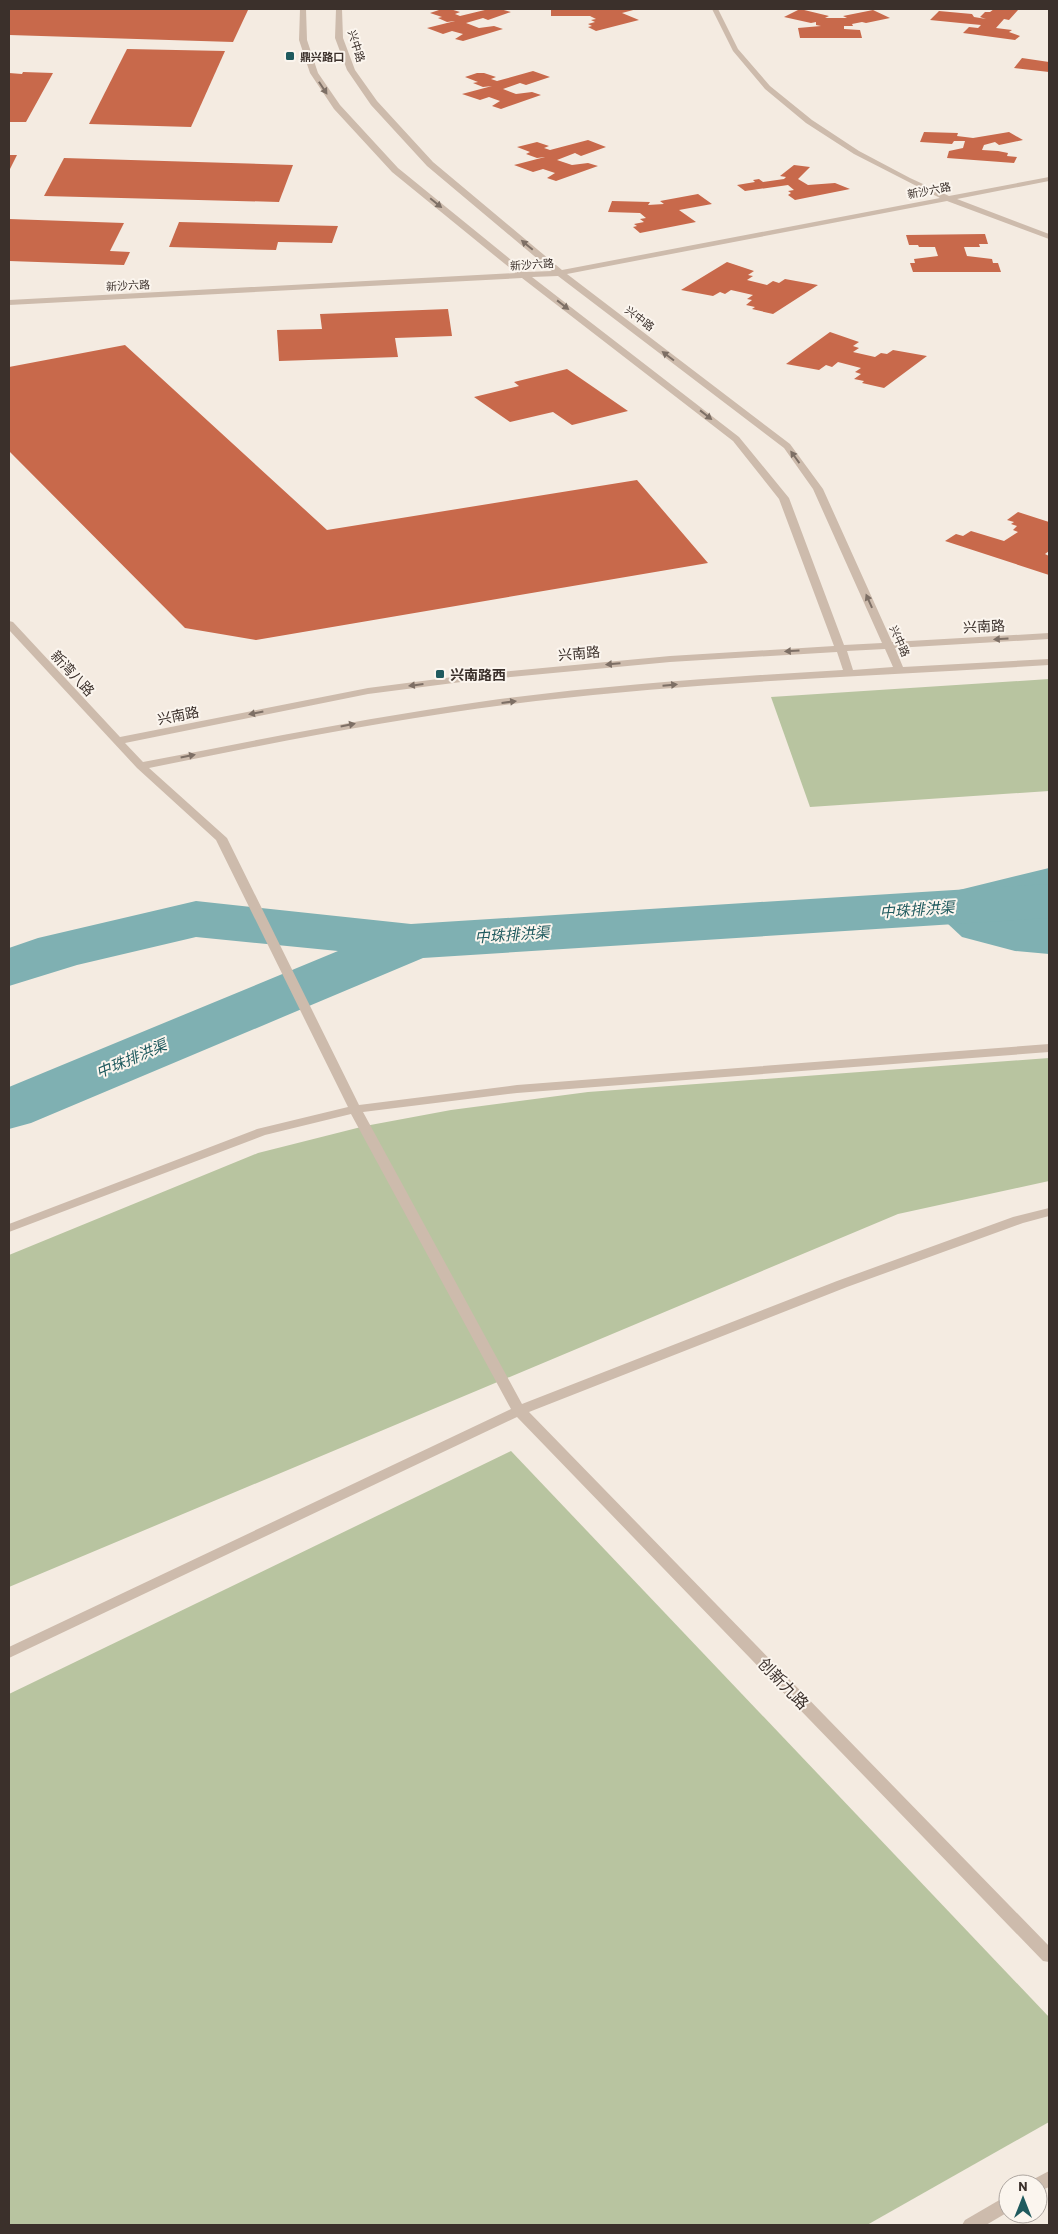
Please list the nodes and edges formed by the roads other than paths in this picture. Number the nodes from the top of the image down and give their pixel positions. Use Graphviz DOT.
graph roads {
  1 [pos="303,9"];
  2 [pos="339,9"];
  3 [pos="715,9"];
  4 [pos="1049,179"];
  5 [pos="948,198"];
  6 [pos="1049,237"];
  7 [pos="560,273"];
  8 [pos="526,276"];
  9 [pos="9,303"];
  10 [pos="9,624"];
  11 [pos="1049,636"];
  12 [pos="889,646"];
  13 [pos="841,649"];
  14 [pos="1049,662"];
  15 [pos="900,671"];
  16 [pos="850,674"];
  17 [pos="118,741"];
  18 [pos="141,766"];
  19 [pos="221,838"];
  20 [pos="1049,1048"];
  21 [pos="355,1108"];
  22 [pos="1049,1212"];
  23 [pos="9,1228"];
  24 [pos="519,1411"];
  25 [pos="9,1653"];
  26 [pos="1049,1956"];
  27 [pos="998,2209"];
  28 [pos="971,2225"];
  1 -- 8 [label="street, one-way"];
  7 -- 2 [label="street, 兴中路, one-way"];
  3 -- 5 [label="street"];
  4 -- 5 [label="street, 新沙六路"];
  5 -- 6 [label="street"];
  5 -- 7 [label="street, 新沙六路"];
  7 -- 8 [label="street, 新沙六路"];
  12 -- 7 [label="street, 兴中路, one-way"];
  8 -- 9 [label="street, 新沙六路"];
  8 -- 13 [label="street, one-way"];
  10 -- 17 [label="street, 新湾八路"];
  11 -- 12 [label="street, 兴南路, one-way"];
  12 -- 13 [label="street, 兴南路"];
  12 -- 15 [label="street, 兴中路"];
  13 -- 16 [label="street"];
  13 -- 17 [label="street, 兴南路, one-way"];
  14 -- 15 [label="street"];
  15 -- 16 [label="street"];
  18 -- 16 [label="street, one-way"];
  17 -- 18 [label="street, 新湾八路"];
  18 -- 19 [label="street, 新湾八路"];
  19 -- 21 [label="street, 创新九路"];
  20 -- 21 [label="street"];
  21 -- 23 [label="street"];
  21 -- 24 [label="street, 创新九路"];
  22 -- 24 [label="street"];
  24 -- 25 [label="street"];
  24 -- 26 [label="street, 创新九路"];
  27 -- 28 [label="street"];
}
